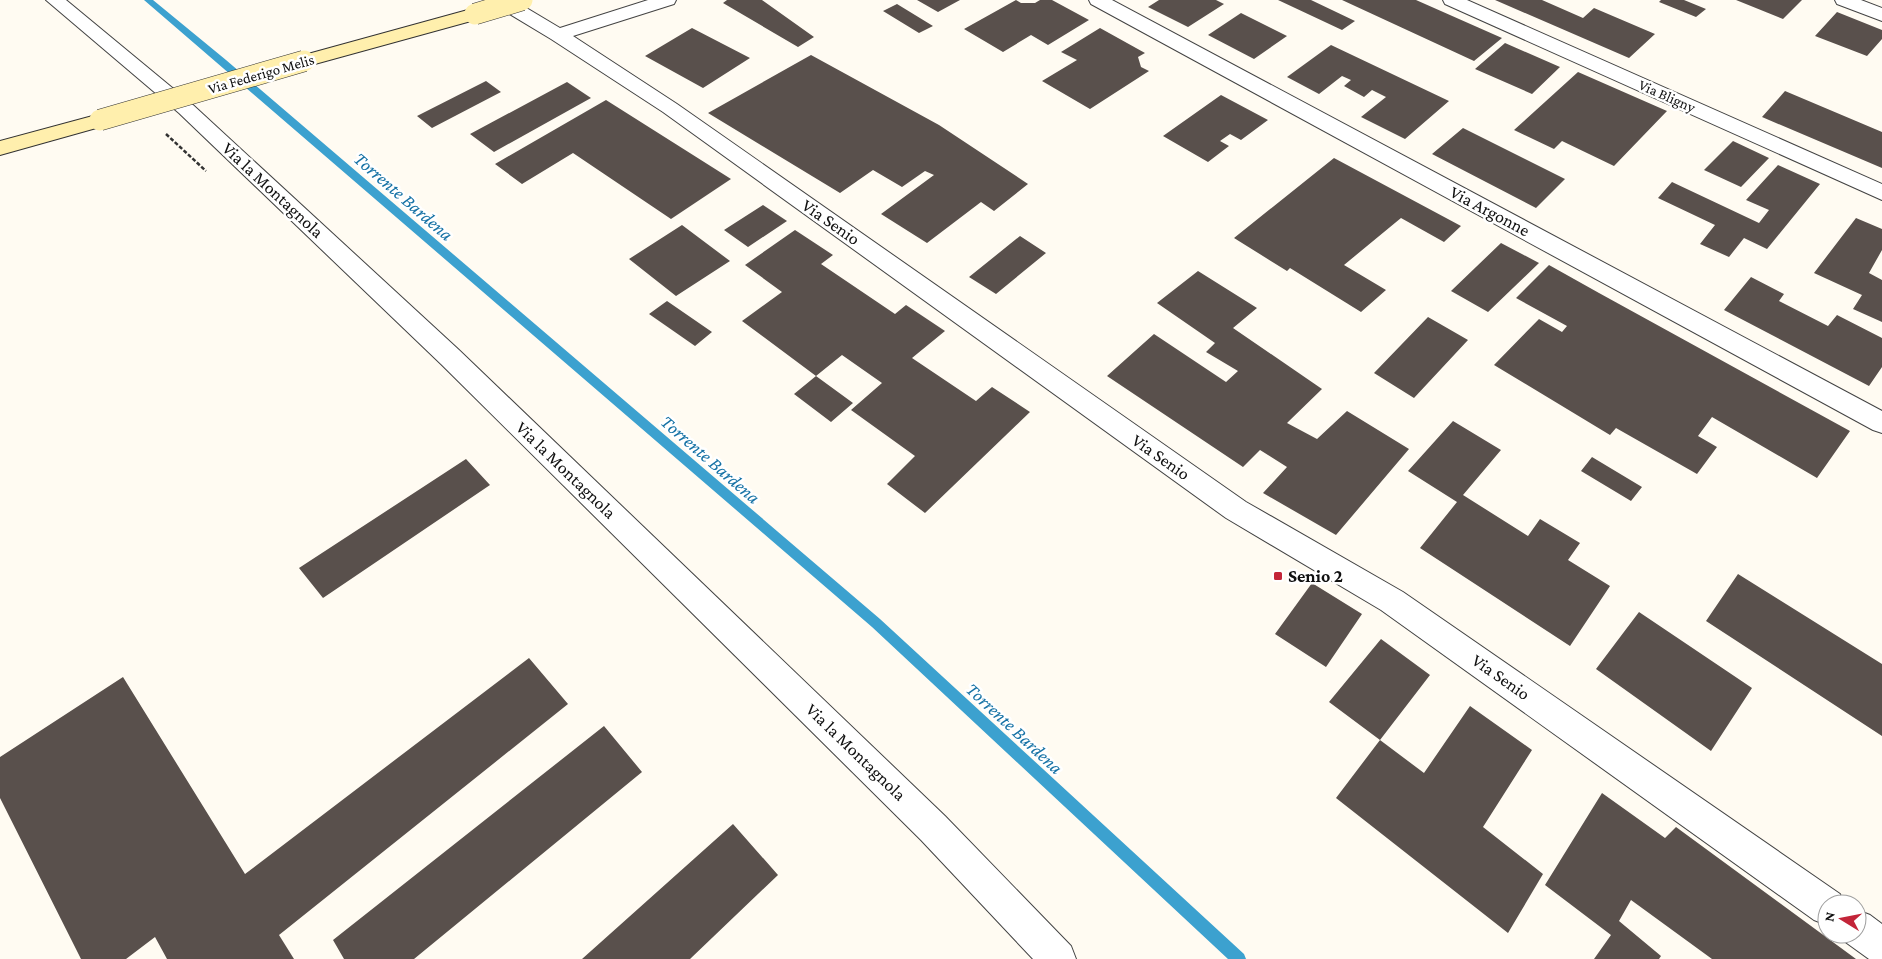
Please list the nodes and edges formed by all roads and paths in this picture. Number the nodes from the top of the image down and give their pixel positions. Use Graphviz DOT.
graph roads {
  1 [pos="55,0"];
  2 [pos="500,0"];
  3 [pos="522,0"];
  4 [pos="667,0"];
  5 [pos="1098,0"];
  6 [pos="1452,0"];
  7 [pos="1844,0"];
  8 [pos="1882,15"];
  9 [pos="558,35"];
  10 [pos="0,148"];
  11 [pos="1882,193"];
  12 [pos="1882,423"];
  13 [pos="1817,900"];
  14 [pos="1867,935"];
  15 [pos="1882,946"];
  16 [pos="1058,959"];
  1 -- 16 [label="street, Via la Montagnola"];
  2 -- 9 [label="street, Via Senio"];
  3 -- 10 [label="main road, Via Federigo Melis, bridge"];
  4 -- 9 [label="street"];
  5 -- 12 [label="street, Via Argonne"];
  6 -- 11 [label="street, Via Bligny"];
  7 -- 8 [label="street"];
  9 -- 13 [label="street, Via Senio"];
  14 -- 15 [label="street"];
}
